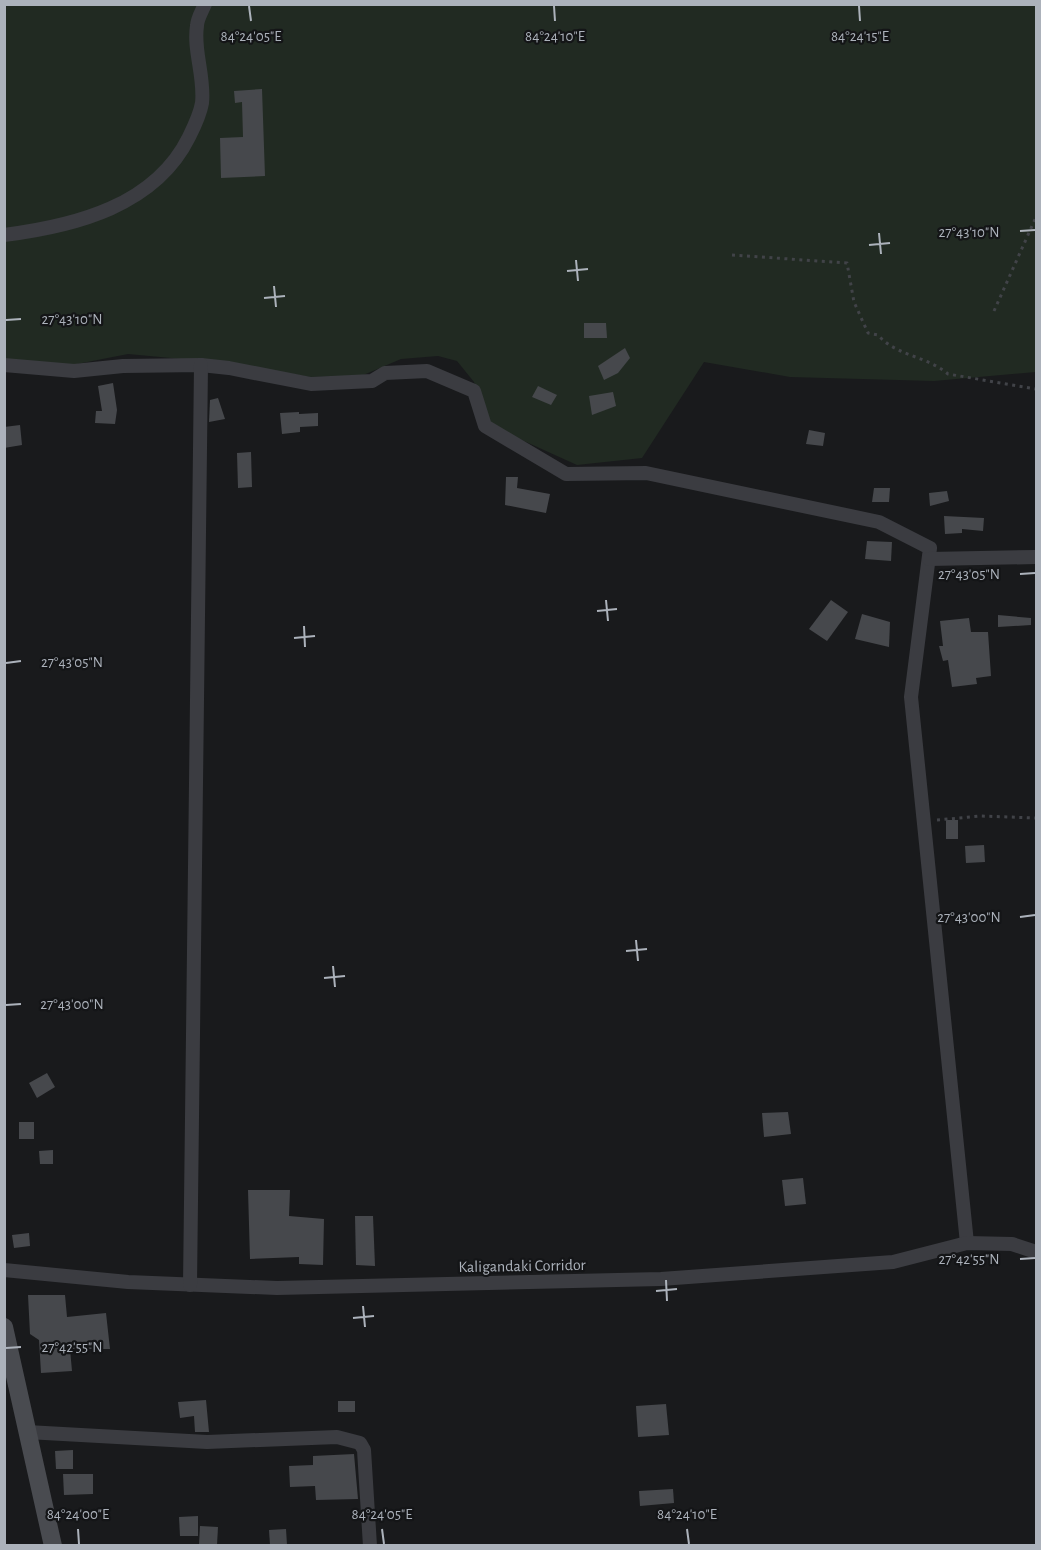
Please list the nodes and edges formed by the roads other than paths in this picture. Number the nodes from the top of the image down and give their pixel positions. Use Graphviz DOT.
graph roads {
  1 [pos="205,4"];
  2 [pos="4,235"];
  3 [pos="4,365"];
  4 [pos="201,365"];
  5 [pos="1036,557"];
  6 [pos="929,559"];
  7 [pos="967,1243"];
  8 [pos="1036,1252"];
  9 [pos="4,1270"];
  10 [pos="190,1285"];
  11 [pos="4,1327"];
  12 [pos="27,1432"];
  13 [pos="53,1545"];
  14 [pos="370,1545"];
  1 -- 2 [label="street"];
  3 -- 4 [label="street"];
  4 -- 6 [label="street"];
  4 -- 10 [label="street"];
  5 -- 6 [label="street"];
  6 -- 7 [label="street"];
  7 -- 8 [label="street, Kaligandaki Corridor"];
  7 -- 10 [label="street, Kaligandaki Corridor"];
  9 -- 10 [label="street, Kaligandaki Corridor"];
  11 -- 12 [label="main road"];
  12 -- 13 [label="main road"];
  12 -- 14 [label="street"];
}
